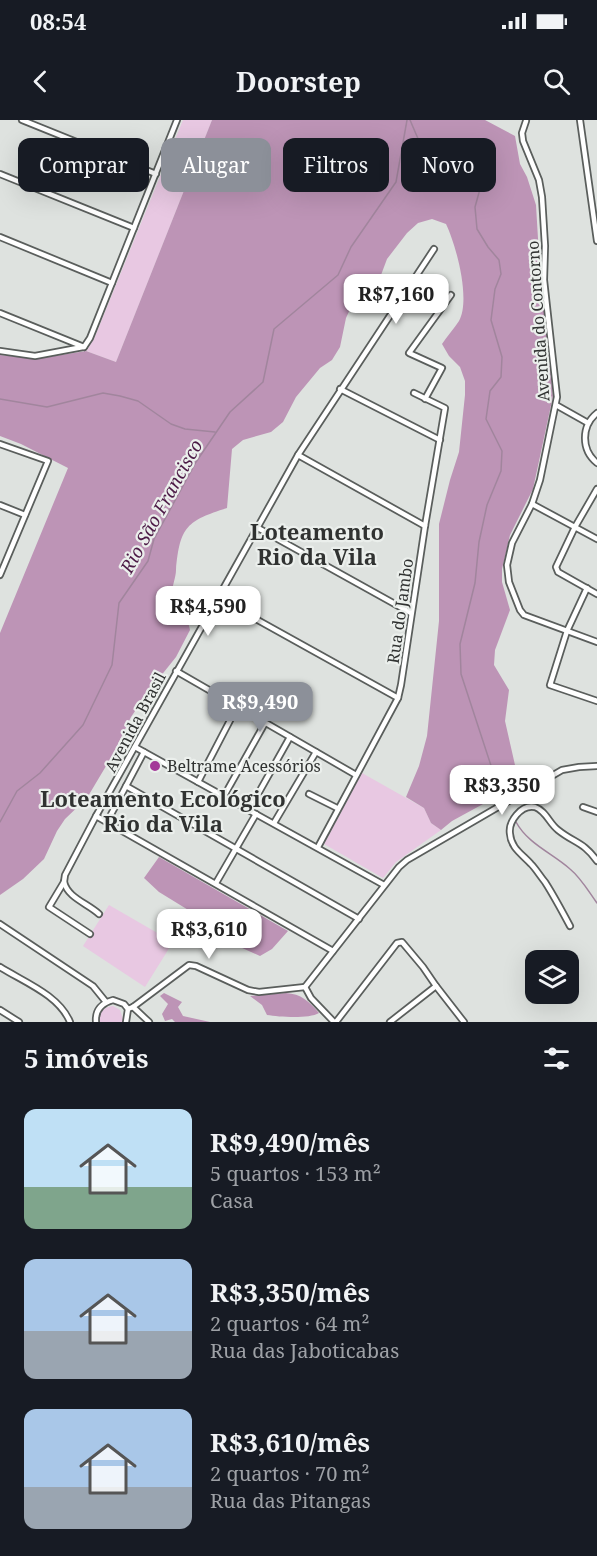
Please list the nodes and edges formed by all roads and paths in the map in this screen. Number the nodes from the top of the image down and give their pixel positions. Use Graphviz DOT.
graph roads {
  1 [pos="22,120"];
  2 [pos="177,120"];
  3 [pos="526,120"];
  4 [pos="534,120"];
  5 [pos="580,120"];
  6 [pos="0,174"];
  7 [pos="156,174"];
  8 [pos="134,228"];
  9 [pos="0,237"];
  10 [pos="597,241"];
  11 [pos="434,249"];
  12 [pos="112,283"];
  13 [pos="451,294"];
  14 [pos="0,313"];
  15 [pos="84,347"];
  16 [pos="0,351"];
  17 [pos="340,389"];
  18 [pos="414,393"];
  19 [pos="425,399"];
  20 [pos="556,405"];
  21 [pos="597,413"];
  22 [pos="588,423"];
  23 [pos="440,440"];
  24 [pos="0,444"];
  25 [pos="298,455"];
  26 [pos="597,463"];
  27 [pos="597,489"];
  28 [pos="532,504"];
  29 [pos="0,505"];
  30 [pos="24,515"];
  31 [pos="425,526"];
  32 [pos="575,527"];
  33 [pos="258,528"];
  34 [pos="597,539"];
  35 [pos="2,564"];
  36 [pos="0,575"];
  37 [pos="587,588"];
  38 [pos="597,594"];
  39 [pos="218,597"];
  40 [pos="411,613"];
  41 [pos="567,631"];
  42 [pos="597,642"];
  43 [pos="176,671"];
  44 [pos="398,698"];
  45 [pos="597,701"];
  46 [pos="237,707"];
  47 [pos="265,723"];
  48 [pos="290,737"];
  49 [pos="135,747"];
  50 [pos="144,752"];
  51 [pos="316,752"];
  52 [pos="597,766"];
  53 [pos="356,776"];
  54 [pos="198,782"];
  55 [pos="126,786"];
  56 [pos="309,794"];
  57 [pos="224,796"];
  58 [pos="583,807"];
  59 [pos="337,808"];
  60 [pos="249,810"];
  61 [pos="597,812"];
  62 [pos="256,814"];
  63 [pos="96,816"];
  64 [pos="107,822"];
  65 [pos="274,823"];
  66 [pos="236,848"];
  67 [pos="318,848"];
  68 [pos="597,861"];
  69 [pos="64,882"];
  70 [pos="216,883"];
  71 [pos="384,885"];
  72 [pos="99,914"];
  73 [pos="359,919"];
  74 [pos="2,925"];
  75 [pos="570,926"];
  76 [pos="90,934"];
  77 [pos="333,951"];
  78 [pos="0,967"];
  79 [pos="436,986"];
  80 [pos="306,987"];
  81 [pos="106,1002"];
  82 [pos="130,1008"];
  83 [pos="0,1010"];
  84 [pos="19,1022"];
  85 [pos="70,1022"];
  86 [pos="96,1022"];
  87 [pos="126,1022"];
  88 [pos="149,1022"];
  89 [pos="335,1022"];
  90 [pos="390,1022"];
  91 [pos="464,1022"];
  1 -- 7 [label="street"];
  2 -- 7 [label="street"];
  3 -- 4 [label="street"];
  3 -- 20 [label="street, Avenida do Contorno"];
  5 -- 10 [label="street"];
  6 -- 8 [label="street"];
  7 -- 8 [label="street"];
  8 -- 12 [label="street"];
  9 -- 12 [label="street"];
  11 -- 17 [label="street, Avenida Brasil"];
  12 -- 15 [label="street"];
  13 -- 19 [label="street"];
  14 -- 15 [label="street"];
  15 -- 16 [label="street"];
  17 -- 23 [label="street"];
  17 -- 25 [label="street, Avenida Brasil"];
  18 -- 19 [label="street"];
  19 -- 23 [label="street, Rua do Jambo"];
  20 -- 22 [label="street"];
  20 -- 28 [label="street, Avenida do Contorno"];
  21 -- 22 [label="street"];
  22 -- 26 [label="street"];
  23 -- 31 [label="street, Rua do Jambo"];
  24 -- 30 [label="street"];
  25 -- 31 [label="street"];
  25 -- 33 [label="street, Avenida Brasil"];
  27 -- 32 [label="street"];
  28 -- 32 [label="street"];
  28 -- 41 [label="street, Avenida do Contorno"];
  29 -- 30 [label="street"];
  30 -- 35 [label="street"];
  31 -- 40 [label="street, Rua do Jambo"];
  32 -- 34 [label="street"];
  32 -- 37 [label="street"];
  33 -- 39 [label="street, Avenida Brasil"];
  33 -- 40 [label="street"];
  35 -- 36 [label="street"];
  37 -- 38 [label="street"];
  37 -- 41 [label="street"];
  39 -- 43 [label="street, Avenida Brasil"];
  39 -- 44 [label="street"];
  40 -- 44 [label="street, Rua do Jambo"];
  41 -- 42 [label="street, Avenida do Contorno"];
  41 -- 45 [label="street"];
  43 -- 46 [label="street"];
  43 -- 49 [label="street, Avenida Brasil"];
  44 -- 53 [label="street, Rua do Jambo"];
  46 -- 47 [label="street"];
  46 -- 54 [label="street"];
  47 -- 48 [label="street"];
  47 -- 57 [label="street"];
  48 -- 51 [label="street"];
  48 -- 60 [label="street"];
  49 -- 50 [label="street"];
  49 -- 63 [label="street, Avenida Brasil"];
  50 -- 54 [label="street"];
  50 -- 55 [label="street"];
  51 -- 53 [label="street"];
  51 -- 65 [label="street"];
  52 -- 71 [label="street"];
  53 -- 59 [label="street, Rua do Jambo"];
  54 -- 57 [label="street"];
  55 -- 64 [label="street"];
  55 -- 66 [label="street"];
  56 -- 59 [label="street"];
  57 -- 60 [label="street"];
  58 -- 61 [label="street"];
  59 -- 67 [label="street, Rua do Jambo"];
  60 -- 62 [label="street"];
  62 -- 65 [label="street"];
  62 -- 66 [label="street"];
  63 -- 64 [label="street"];
  63 -- 69 [label="street, Avenida Brasil"];
  64 -- 70 [label="street"];
  65 -- 67 [label="street"];
  66 -- 70 [label="street"];
  66 -- 73 [label="street"];
  67 -- 71 [label="street"];
  68 -- 75 [label="street"];
  69 -- 72 [label="street"];
  69 -- 76 [label="street, Avenida Brasil"];
  70 -- 77 [label="street"];
  71 -- 73 [label="street"];
  73 -- 77 [label="street"];
  74 -- 81 [label="street"];
  77 -- 80 [label="street"];
  78 -- 85 [label="street"];
  79 -- 89 [label="street"];
  79 -- 90 [label="street"];
  79 -- 91 [label="street"];
  80 -- 82 [label="street"];
  80 -- 89 [label="street"];
  81 -- 82 [label="street"];
  81 -- 86 [label="street"];
  82 -- 87 [label="street"];
  82 -- 88 [label="street"];
  83 -- 84 [label="street"];
}
